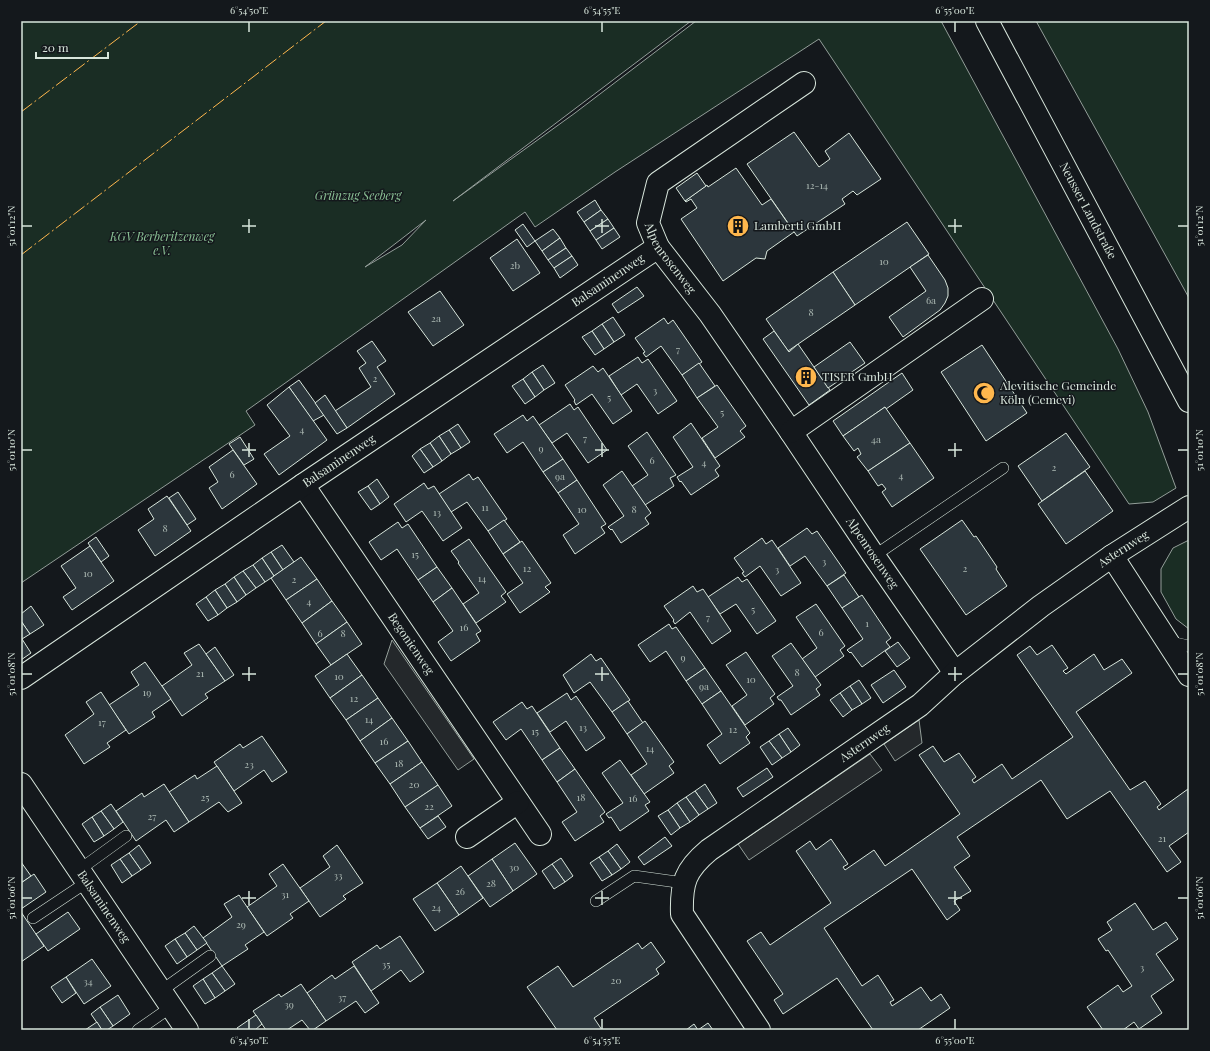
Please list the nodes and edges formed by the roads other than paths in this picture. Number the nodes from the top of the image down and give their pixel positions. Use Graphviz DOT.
graph roads {
  1 [pos="987,21"];
  2 [pos="804,83"];
  3 [pos="658,247"];
  4 [pos="982,299"];
  5 [pos="1186,393"];
  6 [pos="791,432"];
  7 [pos="1003,468"];
  8 [pos="304,485"];
  9 [pos="1189,507"];
  10 [pos="874,556"];
  11 [pos="1112,556"];
  12 [pos="1167,642"];
  13 [pos="1189,646"];
  14 [pos="955,673"];
  15 [pos="1189,675"];
  16 [pos="21,678"];
  17 [pos="21,784"];
  18 [pos="518,802"];
  19 [pos="540,834"];
  20 [pos="126,836"];
  21 [pos="467,837"];
  22 [pos="83,876"];
  23 [pos="684,883"];
  24 [pos="596,901"];
  25 [pos="33,918"];
  26 [pos="210,956"];
  27 [pos="166,999"];
  28 [pos="138,1030"];
  29 [pos="187,1030"];
  30 [pos="759,1030"];
  1 -- 5 [label="street, Neusser Landstraße"];
  2 -- 3 [label="street, Alpenrosenweg"];
  3 -- 6 [label="street, Alpenrosenweg"];
  3 -- 8 [label="street, Balsaminenweg"];
  4 -- 6 [label="street"];
  6 -- 10 [label="street, Alpenrosenweg"];
  7 -- 10 [label="lane"];
  8 -- 16 [label="street, Balsaminenweg"];
  8 -- 18 [label="street, Begonienweg"];
  9 -- 11 [label="street, Asternweg"];
  10 -- 14 [label="street, Alpenrosenweg"];
  11 -- 12 [label="street"];
  11 -- 14 [label="street, Asternweg"];
  12 -- 13 [label="lane"];
  12 -- 15 [label="street"];
  14 -- 23 [label="street, Asternweg"];
  17 -- 22 [label="street, Balsaminenweg"];
  18 -- 19 [label="street, Begonienweg"];
  18 -- 21 [label="street"];
  20 -- 22 [label="lane"];
  22 -- 25 [label="lane"];
  22 -- 27 [label="street, Balsaminenweg"];
  23 -- 24 [label="lane"];
  23 -- 30 [label="street, Asternweg"];
  26 -- 27 [label="lane"];
  27 -- 28 [label="lane"];
  27 -- 29 [label="street, Balsaminenweg"];
}
